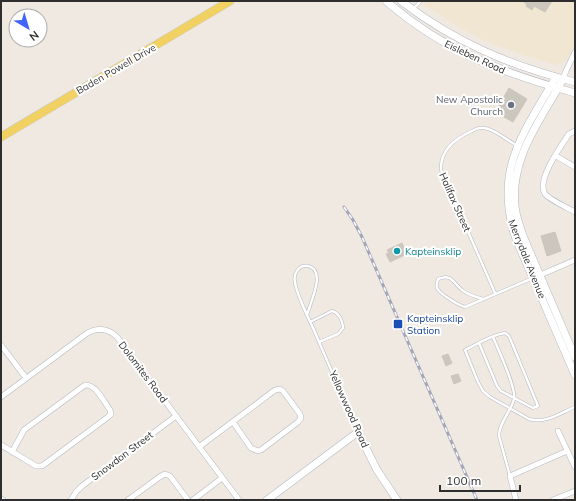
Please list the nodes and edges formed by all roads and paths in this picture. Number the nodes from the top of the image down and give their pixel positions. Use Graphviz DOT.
graph roads {
  1 [pos="230,1"];
  2 [pos="386,1"];
  3 [pos="401,1"];
  4 [pos="421,1"];
  5 [pos="413,10"];
  6 [pos="575,52"];
  7 [pos="566,71"];
  8 [pos="556,77"];
  9 [pos="564,79"];
  10 [pos="536,82"];
  11 [pos="575,82"];
  12 [pos="550,86"];
  13 [pos="558,89"];
  14 [pos="575,93"];
  15 [pos="541,102"];
  16 [pos="574,131"];
  17 [pos="1,137"];
  18 [pos="521,147"];
  19 [pos="556,156"];
  20 [pos="575,167"];
  21 [pos="575,212"];
  22 [pos="575,260"];
  23 [pos="536,276"];
  24 [pos="495,294"];
  25 [pos="483,299"];
  26 [pos="307,315"];
  27 [pos="310,322"];
  28 [pos="493,337"];
  29 [pos="319,342"];
  30 [pos="479,343"];
  31 [pos="1,345"];
  32 [pos="575,358"];
  33 [pos="575,375"];
  34 [pos="26,378"];
  35 [pos="1,397"];
  36 [pos="514,398"];
  37 [pos="575,407"];
  38 [pos="511,408"];
  39 [pos="176,416"];
  40 [pos="232,422"];
  41 [pos="558,431"];
  42 [pos="358,432"];
  43 [pos="1,445"];
  44 [pos="199,448"];
  45 [pos="567,451"];
  46 [pos="12,452"];
  47 [pos="575,467"];
  48 [pos="510,476"];
  49 [pos="222,478"];
  50 [pos="575,490"];
  51 [pos="71,500"];
  52 [pos="128,500"];
  53 [pos="188,500"];
  54 [pos="193,500"];
  55 [pos="239,500"];
  56 [pos="267,500"];
  57 [pos="397,500"];
  58 [pos="516,500"];
  59 [pos="553,500"];
  1 -- 17 [label="main road, Baden Powell Drive"];
  2 -- 10 [label="street, Eisleben Road"];
  3 -- 5 [label="street, Eisleben Road"];
  4 -- 5 [label="lane"];
  5 -- 8 [label="street, Eisleben Road"];
  6 -- 7 [label="street"];
  7 -- 8 [label="street"];
  7 -- 9 [label="street"];
  8 -- 9 [label="street, Eisleben Road"];
  8 -- 12 [label="street, Merrydale Avenue"];
  9 -- 11 [label="street, Eisleben Road"];
  9 -- 13 [label="street, Merrydale Avenue"];
  10 -- 12 [label="street, Eisleben Road"];
  10 -- 15 [label="street"];
  12 -- 13 [label="street, Eisleben Road"];
  12 -- 15 [label="street, Merrydale Avenue"];
  13 -- 14 [label="street, Eisleben Road"];
  13 -- 18 [label="street, Merrydale Avenue"];
  15 -- 18 [label="street, Merrydale Avenue"];
  16 -- 19 [label="street"];
  18 -- 23 [label="street, Merrydale Avenue"];
  18 -- 24 [label="lane, Halifax Street"];
  19 -- 20 [label="street"];
  19 -- 21 [label="street"];
  22 -- 23 [label="street"];
  23 -- 24 [label="lane"];
  23 -- 32 [label="street, Merrydale Avenue"];
  23 -- 33 [label="street, Merrydale Avenue"];
  24 -- 25 [label="lane"];
  25 -- 25 [label="lane"];
  26 -- 26 [label="lane, Yellowwood Road"];
  26 -- 27 [label="lane, Yellowwood Road"];
  27 -- 29 [label="lane, Yellowwood Road"];
  27 -- 29 [label="lane"];
  28 -- 30 [label="lane"];
  28 -- 36 [label="lane"];
  28 -- 36 [label="lane"];
  29 -- 42 [label="lane, Yellowwood Road"];
  30 -- 36 [label="lane"];
  30 -- 38 [label="lane"];
  31 -- 34 [label="street"];
  34 -- 35 [label="street, Dolomites Road"];
  34 -- 39 [label="street, Dolomites Road"];
  36 -- 38 [label="lane"];
  37 -- 38 [label="lane"];
  38 -- 48 [label="lane"];
  39 -- 44 [label="street, Dolomites Road"];
  39 -- 51 [label="street, Snowdon Street"];
  40 -- 40 [label="street"];
  40 -- 44 [label="street"];
  41 -- 45 [label="street"];
  42 -- 56 [label="street"];
  42 -- 57 [label="street, Yellowwood Road"];
  43 -- 46 [label="street"];
  44 -- 49 [label="street, Dolomites Road"];
  45 -- 47 [label="street"];
  45 -- 48 [label="street"];
  46 -- 46 [label="street"];
  48 -- 58 [label="street"];
  49 -- 54 [label="street"];
  49 -- 55 [label="street, Dolomites Road"];
  50 -- 59 [label="street"];
  52 -- 53 [label="street"];
}
